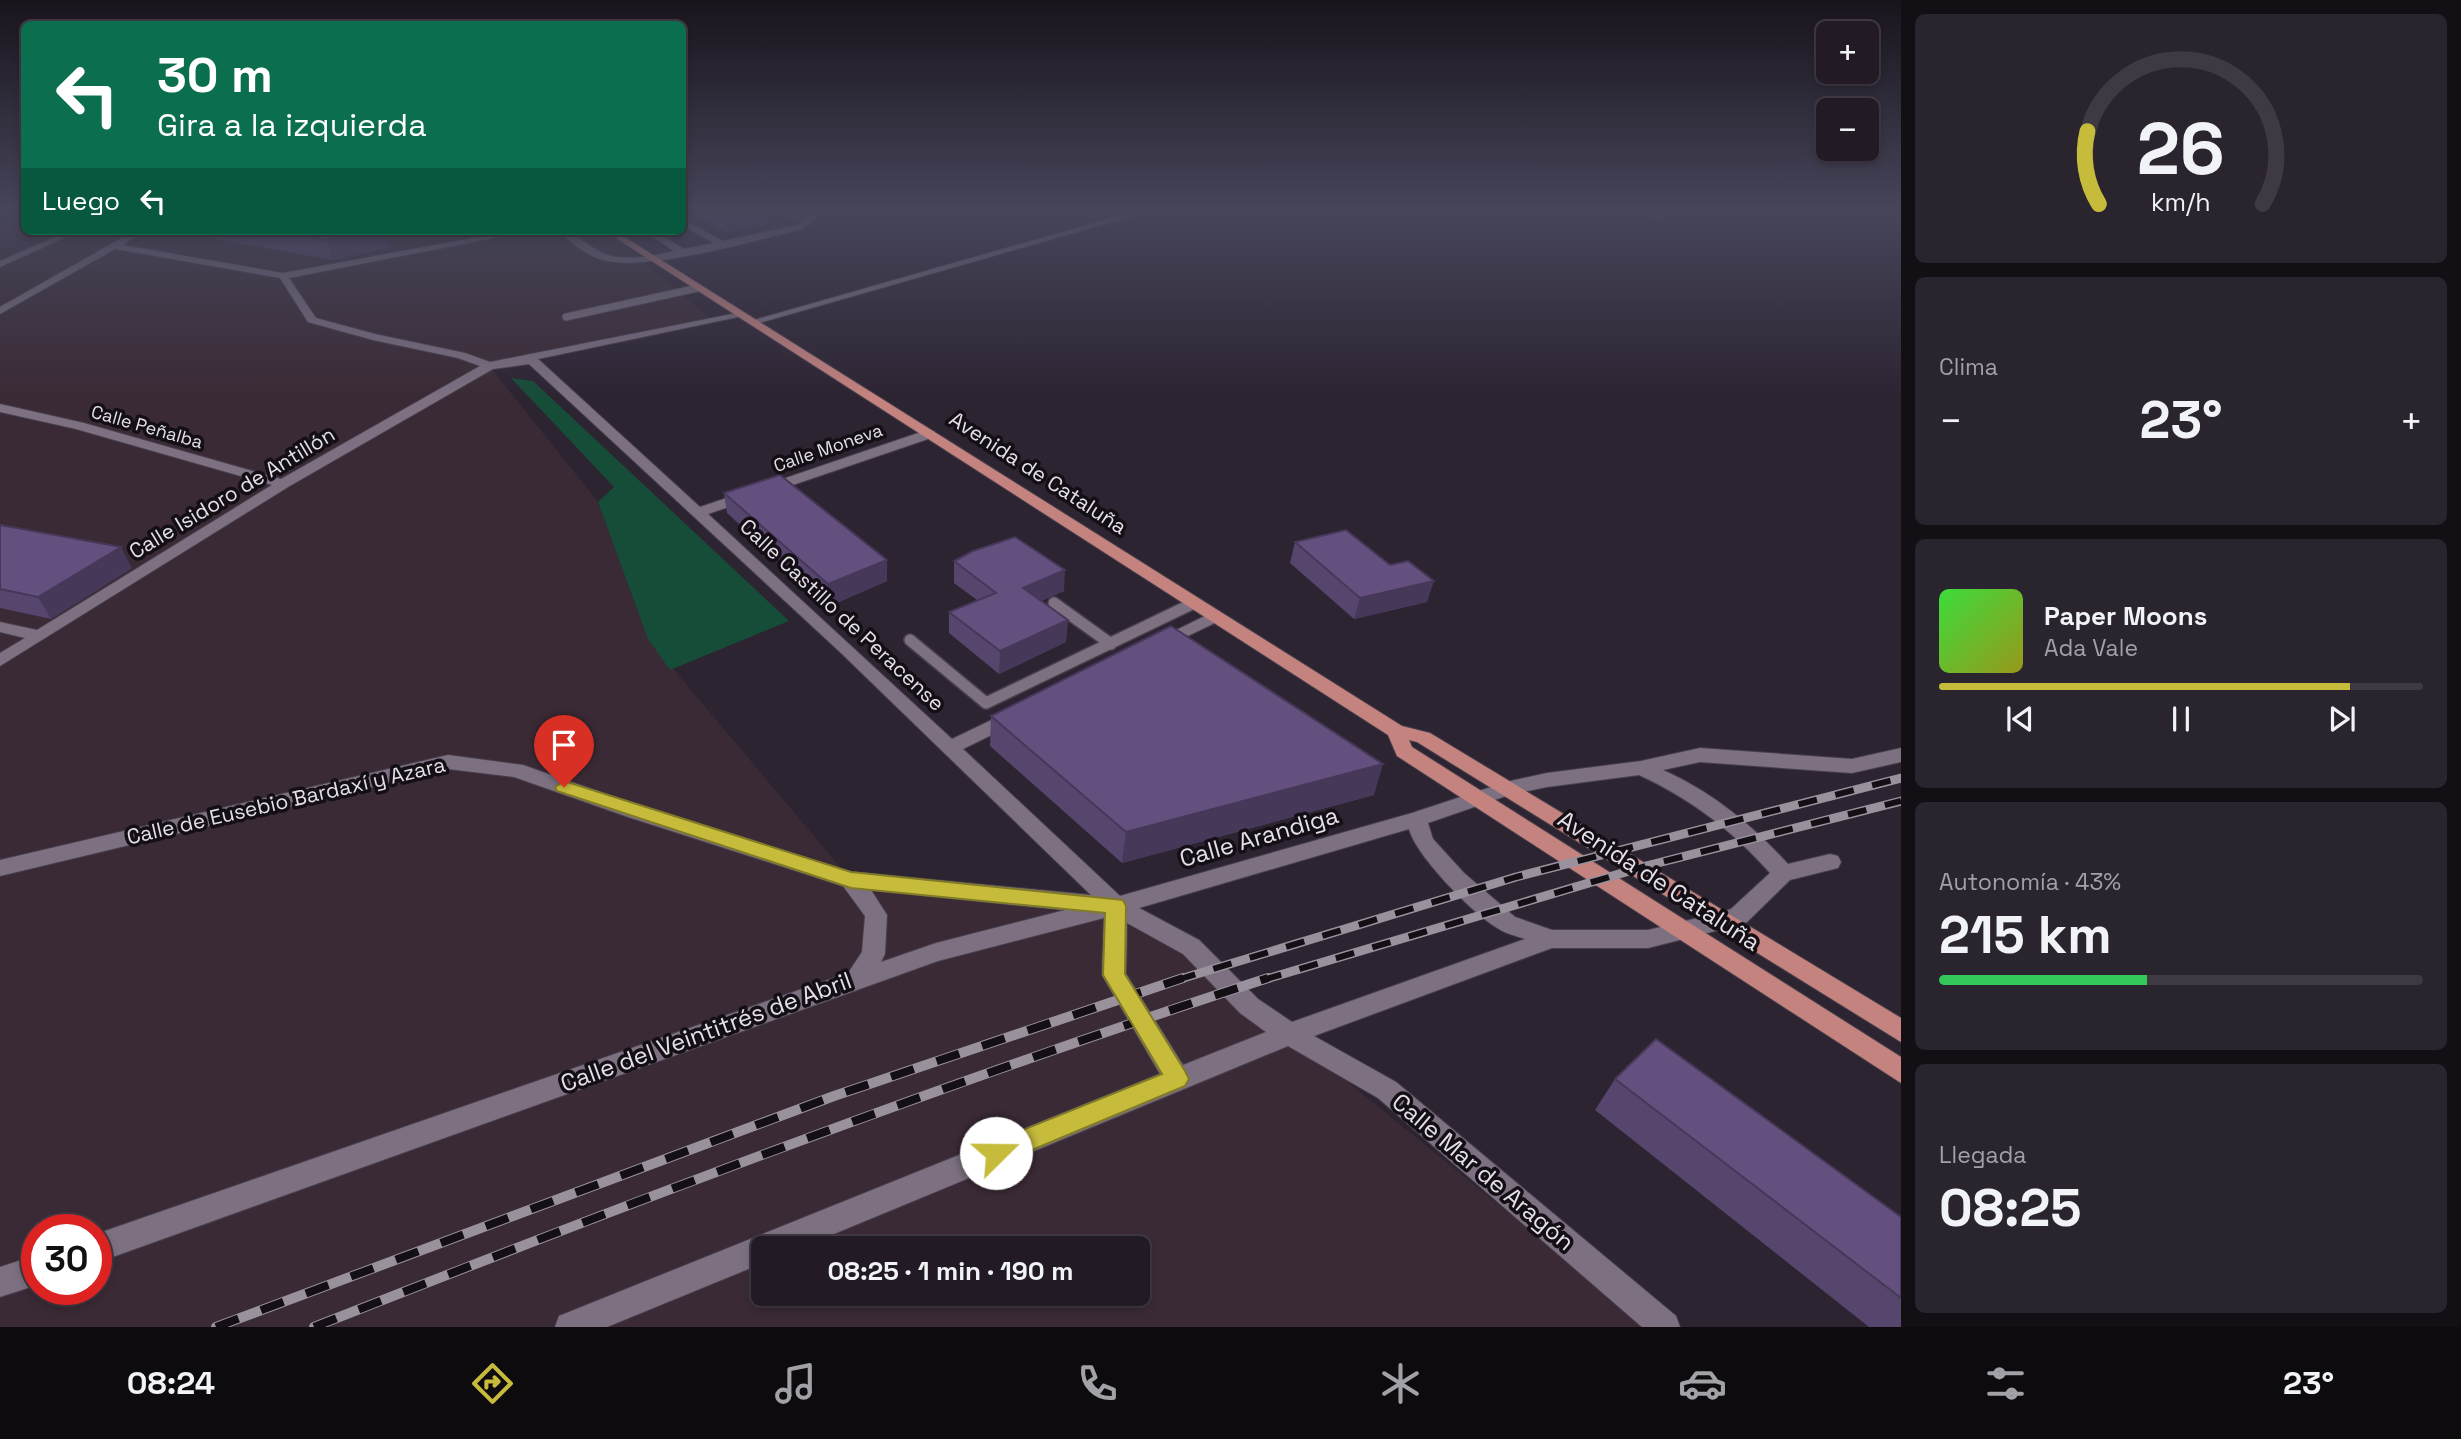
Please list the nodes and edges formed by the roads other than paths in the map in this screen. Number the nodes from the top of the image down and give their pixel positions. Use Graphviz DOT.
graph roads {
  1 [pos="65,274"];
  2 [pos="271,274"];
  3 [pos="294,274"];
  4 [pos="676,274"];
  5 [pos="923,274"];
  6 [pos="283,276"];
  7 [pos="698,288"];
  8 [pos="0,311"];
  9 [pos="738,314"];
  10 [pos="566,317"];
  11 [pos="752,322"];
  12 [pos="530,358"];
  13 [pos="489,366"];
  14 [pos="0,408"];
  15 [pos="929,434"];
  16 [pos="283,484"];
  17 [pos="699,512"];
  18 [pos="1054,603"];
  19 [pos="1194,603"];
  20 [pos="1214,616"];
  21 [pos="0,627"];
  22 [pos="39,636"];
  23 [pos="911,640"];
  24 [pos="1111,644"];
  25 [pos="1141,652"];
  26 [pos="0,661"];
  27 [pos="1024,711"];
  28 [pos="1396,731"];
  29 [pos="949,748"];
  30 [pos="1901,755"];
  31 [pos="1641,768"];
  32 [pos="1506,789"];
  33 [pos="1479,799"];
  34 [pos="1417,818"];
  35 [pos="1830,862"];
  36 [pos="0,868"];
  37 [pos="1783,873"];
  38 [pos="851,880"];
  39 [pos="1116,906"];
  40 [pos="1722,921"];
  41 [pos="1684,931"];
  42 [pos="1551,939"];
  43 [pos="858,978"];
  44 [pos="1901,1031"];
  45 [pos="1289,1034"];
  46 [pos="1901,1071"];
  47 [pos="1177,1079"];
  48 [pos="793,1236"];
  49 [pos="112,1243"];
  50 [pos="751,1253"];
  51 [pos="21,1275"];
  52 [pos="0,1282"];
  53 [pos="570,1327"];
  54 [pos="1665,1327"];
  1 -- 8 [label="street"];
  2 -- 6 [label="street"];
  3 -- 6 [label="street"];
  4 -- 7 [label="main road, Avenida de Cataluña"];
  5 -- 11 [label="street"];
  6 -- 13 [label="street"];
  7 -- 9 [label="main road, Avenida de Cataluña"];
  7 -- 10 [label="lane"];
  9 -- 11 [label="main road, Avenida de Cataluña"];
  9 -- 12 [label="street, Calle Isidoro de Antillón"];
  11 -- 15 [label="main road, Avenida de Cataluña"];
  12 -- 13 [label="street, Calle Isidoro de Antillón"];
  12 -- 17 [label="street, Calle Castillo de Peracense"];
  13 -- 16 [label="street, Calle Isidoro de Antillón"];
  14 -- 16 [label="street, Calle Peñalba"];
  15 -- 17 [label="street, Calle Moneva"];
  15 -- 19 [label="main road, Avenida de Cataluña"];
  16 -- 22 [label="street, Calle Isidoro de Antillón"];
  17 -- 29 [label="street, Calle Castillo de Peracense"];
  18 -- 24 [label="lane"];
  19 -- 20 [label="main road, Avenida de Cataluña"];
  19 -- 24 [label="lane"];
  20 -- 25 [label="street"];
  20 -- 28 [label="main road, Avenida de Cataluña"];
  21 -- 22 [label="street"];
  22 -- 26 [label="street, Calle Isidoro de Antillón"];
  23 -- 24 [label="lane"];
  27 -- 29 [label="street"];
  28 -- 32 [label="main road, Avenida de Cataluña"];
  28 -- 33 [label="main road, Avenida de Cataluña"];
  29 -- 39 [label="street, Calle Castillo de Peracense"];
  30 -- 31 [label="street, Calle Arandiga"];
  31 -- 32 [label="street, Calle Arandiga"];
  31 -- 37 [label="street"];
  32 -- 33 [label="street, Calle Arandiga"];
  32 -- 40 [label="main road, Avenida de Cataluña"];
  33 -- 34 [label="street, Calle Arandiga"];
  33 -- 41 [label="main road, Avenida de Cataluña"];
  34 -- 39 [label="street, Calle Arandiga"];
  34 -- 42 [label="street"];
  35 -- 37 [label="street"];
  36 -- 38 [label="street, Calle de Eusebio Bardaxí y Azara"];
  37 -- 40 [label="street"];
  38 -- 39 [label="street, Calle de Eusebio Bardaxí y Azara"];
  38 -- 43 [label="street"];
  39 -- 43 [label="street, Calle del Veintitrés de Abril"];
  39 -- 45 [label="street"];
  39 -- 47 [label="street"];
  40 -- 41 [label="street"];
  40 -- 44 [label="main road, Avenida de Cataluña"];
  41 -- 42 [label="street"];
  41 -- 46 [label="main road, Avenida de Cataluña"];
  42 -- 45 [label="street"];
  43 -- 49 [label="street, Calle del Veintitrés de Abril"];
  45 -- 47 [label="street"];
  45 -- 54 [label="street, Calle Mar de Aragón"];
  47 -- 48 [label="street"];
  50 -- 53 [label="street"];
  51 -- 52 [label="street"];
}
